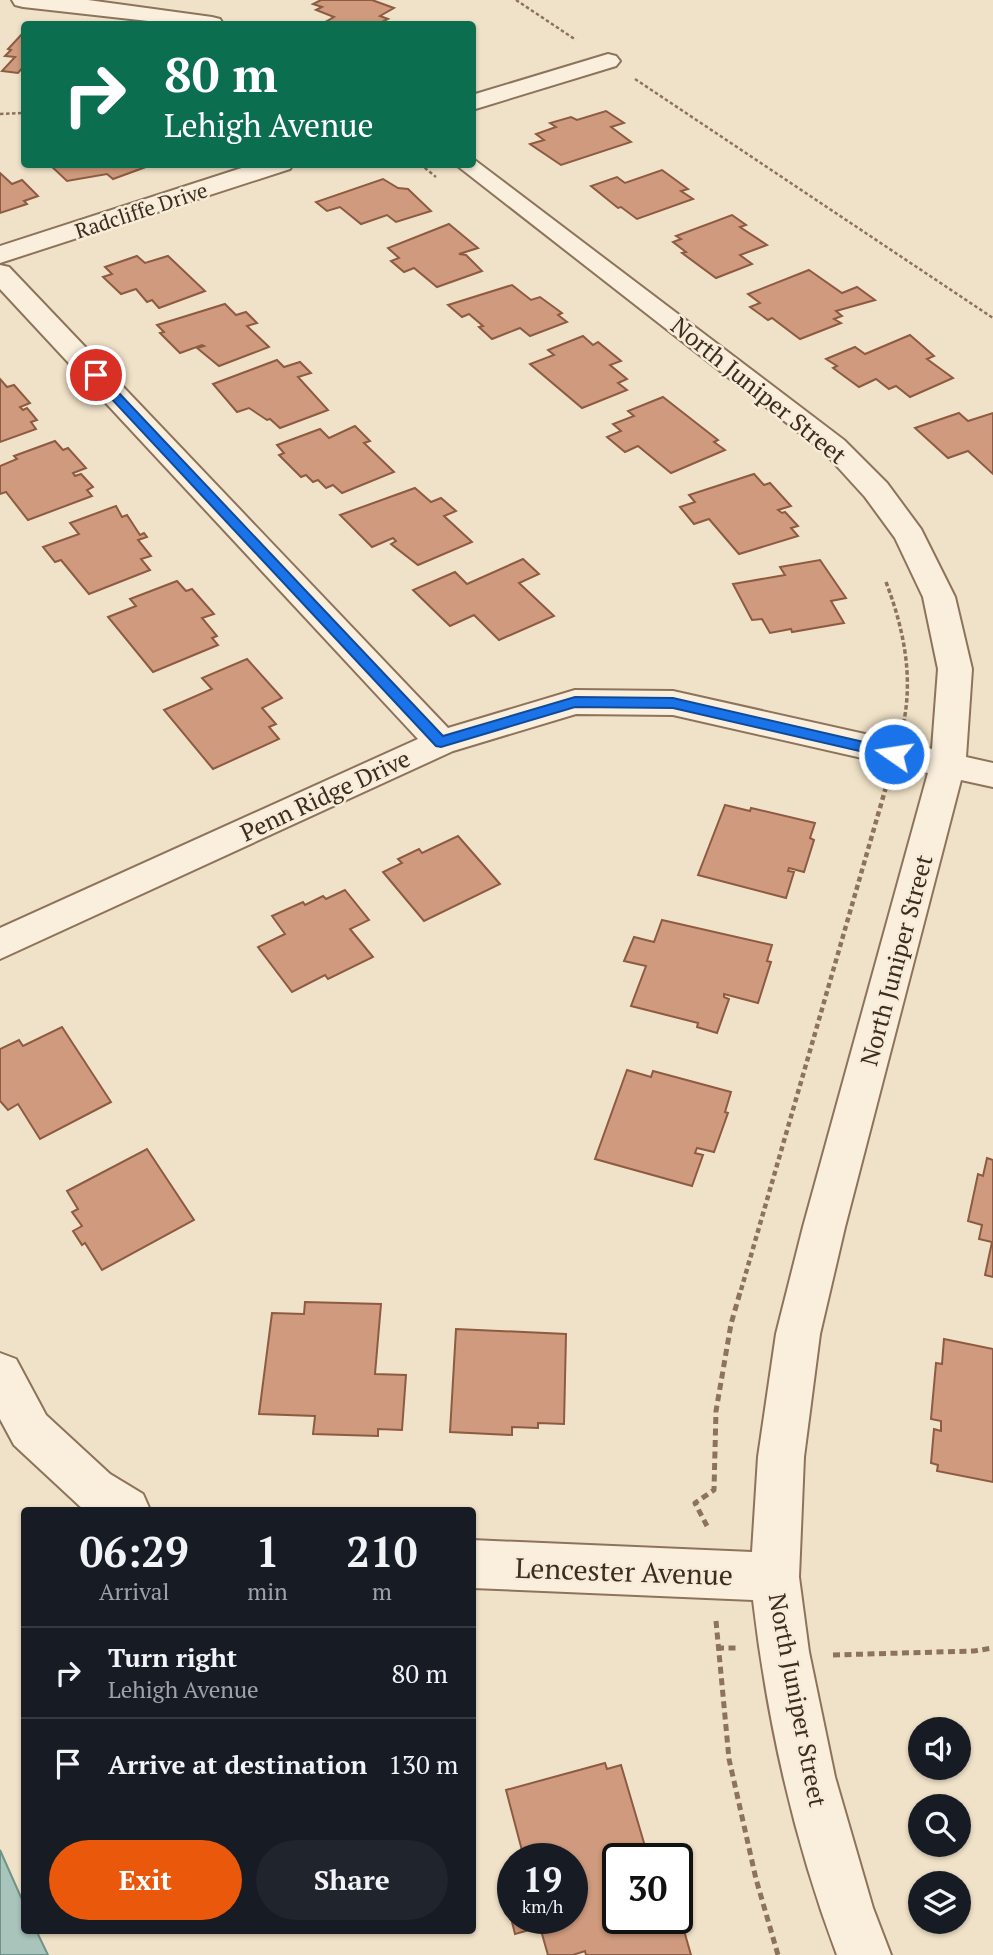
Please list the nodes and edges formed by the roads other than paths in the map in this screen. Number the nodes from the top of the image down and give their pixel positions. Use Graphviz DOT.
graph roads {
  1 [pos="23,0"];
  2 [pos="194,21"];
  3 [pos="608,61"];
  4 [pos="476,102"];
  5 [pos="269,168"];
  6 [pos="454,173"];
  7 [pos="0,255"];
  8 [pos="0,273"];
  9 [pos="441,742"];
  10 [pos="948,765"];
  11 [pos="993,775"];
  12 [pos="0,944"];
  13 [pos="0,1374"];
  14 [pos="121,1507"];
  15 [pos="476,1564"];
  16 [pos="775,1577"];
  17 [pos="864,1955"];
  1 -- 2 [label="street"];
  3 -- 4 [label="street"];
  5 -- 7 [label="street, Radcliffe Drive"];
  6 -- 10 [label="street, North Juniper Street"];
  8 -- 9 [label="street"];
  9 -- 10 [label="street, Penn Ridge Drive"];
  9 -- 12 [label="street, Penn Ridge Drive"];
  10 -- 11 [label="street, Penn Ridge Drive"];
  10 -- 16 [label="street, North Juniper Street"];
  13 -- 14 [label="street"];
  15 -- 16 [label="street, Lencester Avenue"];
  16 -- 17 [label="street, North Juniper Street"];
}
